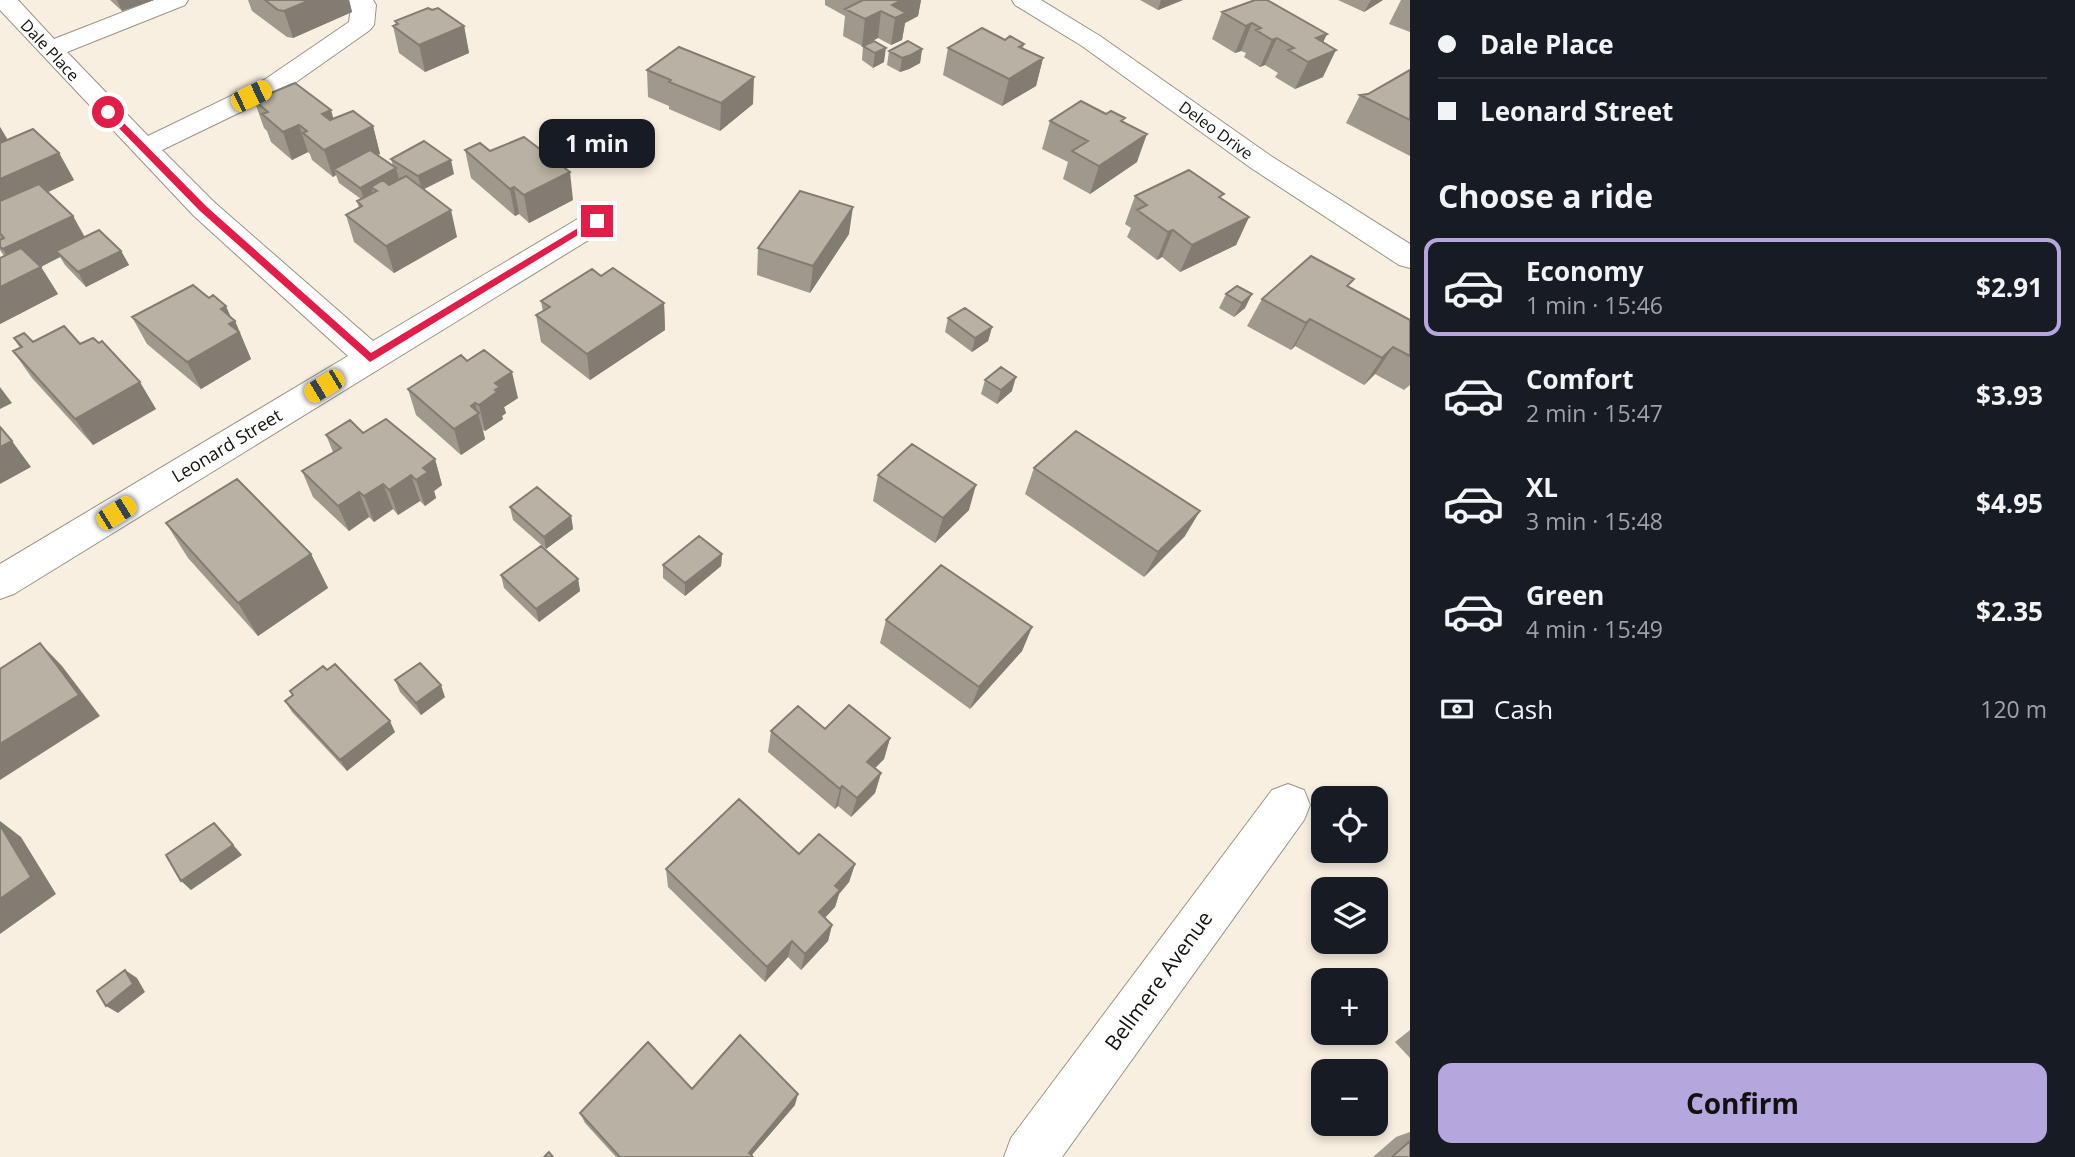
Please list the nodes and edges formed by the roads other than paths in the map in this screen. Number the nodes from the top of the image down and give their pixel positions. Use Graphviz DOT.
graph roads {
  1 [pos="4,0"];
  2 [pos="176,0"];
  3 [pos="357,0"];
  4 [pos="1024,0"];
  5 [pos="50,50"];
  6 [pos="144,148"];
  7 [pos="597,221"];
  8 [pos="1410,258"];
  9 [pos="370,358"];
  10 [pos="0,583"];
  11 [pos="1288,805"];
  12 [pos="1030,1157"];
  1 -- 5 [label="street, Dale Place"];
  2 -- 5 [label="street"];
  3 -- 6 [label="street"];
  4 -- 8 [label="street, Deleo Drive"];
  5 -- 6 [label="street, Dale Place"];
  6 -- 9 [label="street, Dale Place"];
  7 -- 9 [label="street, Leonard Street"];
  9 -- 10 [label="street, Leonard Street"];
  11 -- 12 [label="street, Bellmere Avenue"];
}
